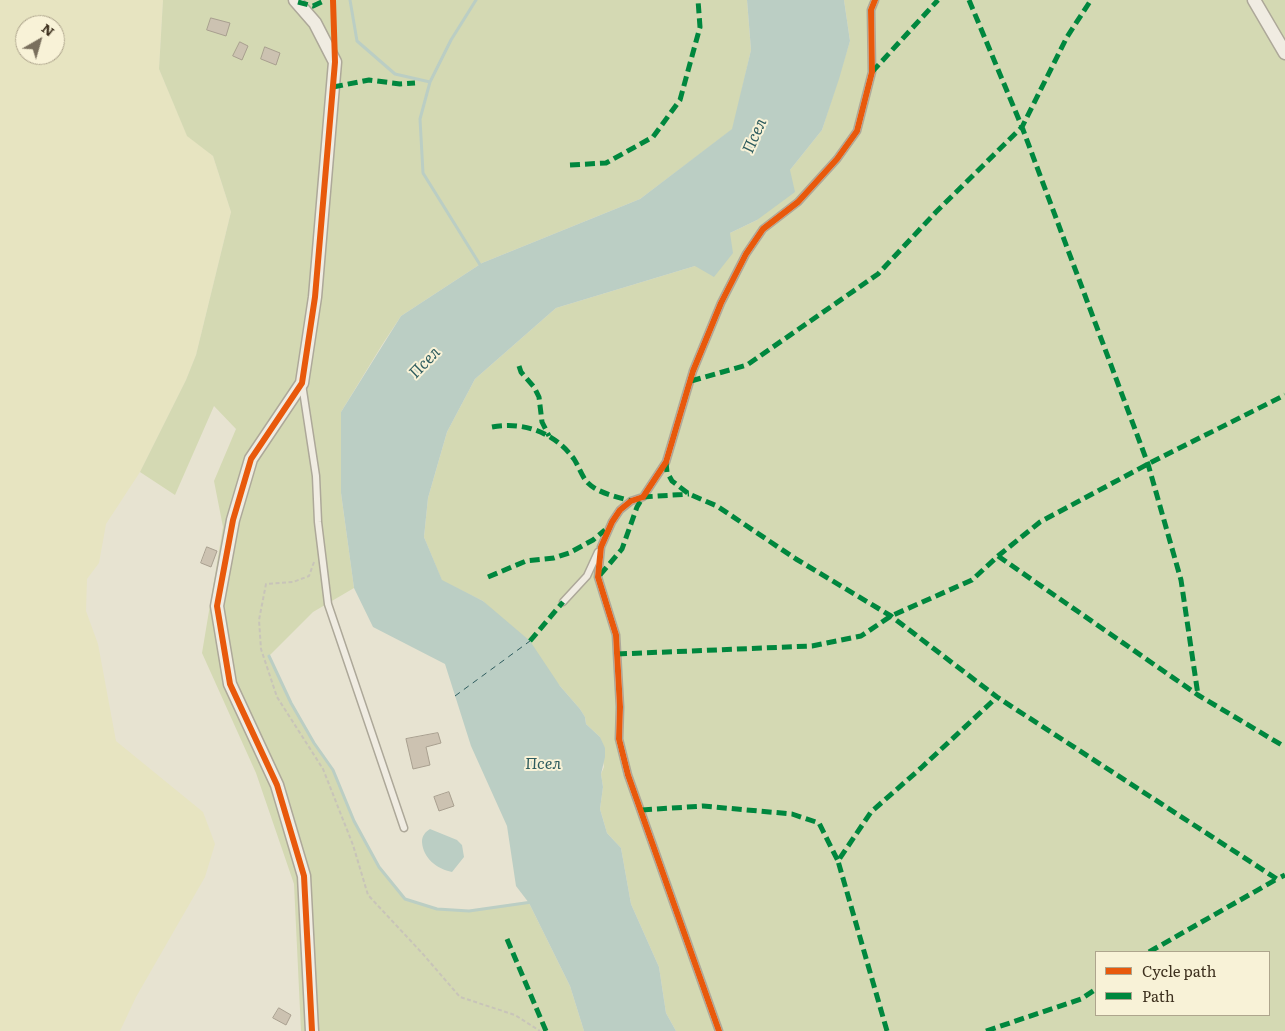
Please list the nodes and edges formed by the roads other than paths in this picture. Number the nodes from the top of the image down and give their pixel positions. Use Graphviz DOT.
graph roads {
  1 [pos="295,0"];
  2 [pos="876,0"];
  3 [pos="1254,0"];
  4 [pos="1285,53"];
  5 [pos="302,383"];
  6 [pos="601,547"];
  7 [pos="563,602"];
  8 [pos="404,828"];
  9 [pos="312,1031"];
  10 [pos="719,1031"];
  1 -- 5 [label="street"];
  2 -- 6 [label="lane"];
  3 -- 4 [label="street"];
  5 -- 8 [label="lane"];
  5 -- 9 [label="street"];
  6 -- 7 [label="lane"];
  6 -- 10 [label="lane"];
}
